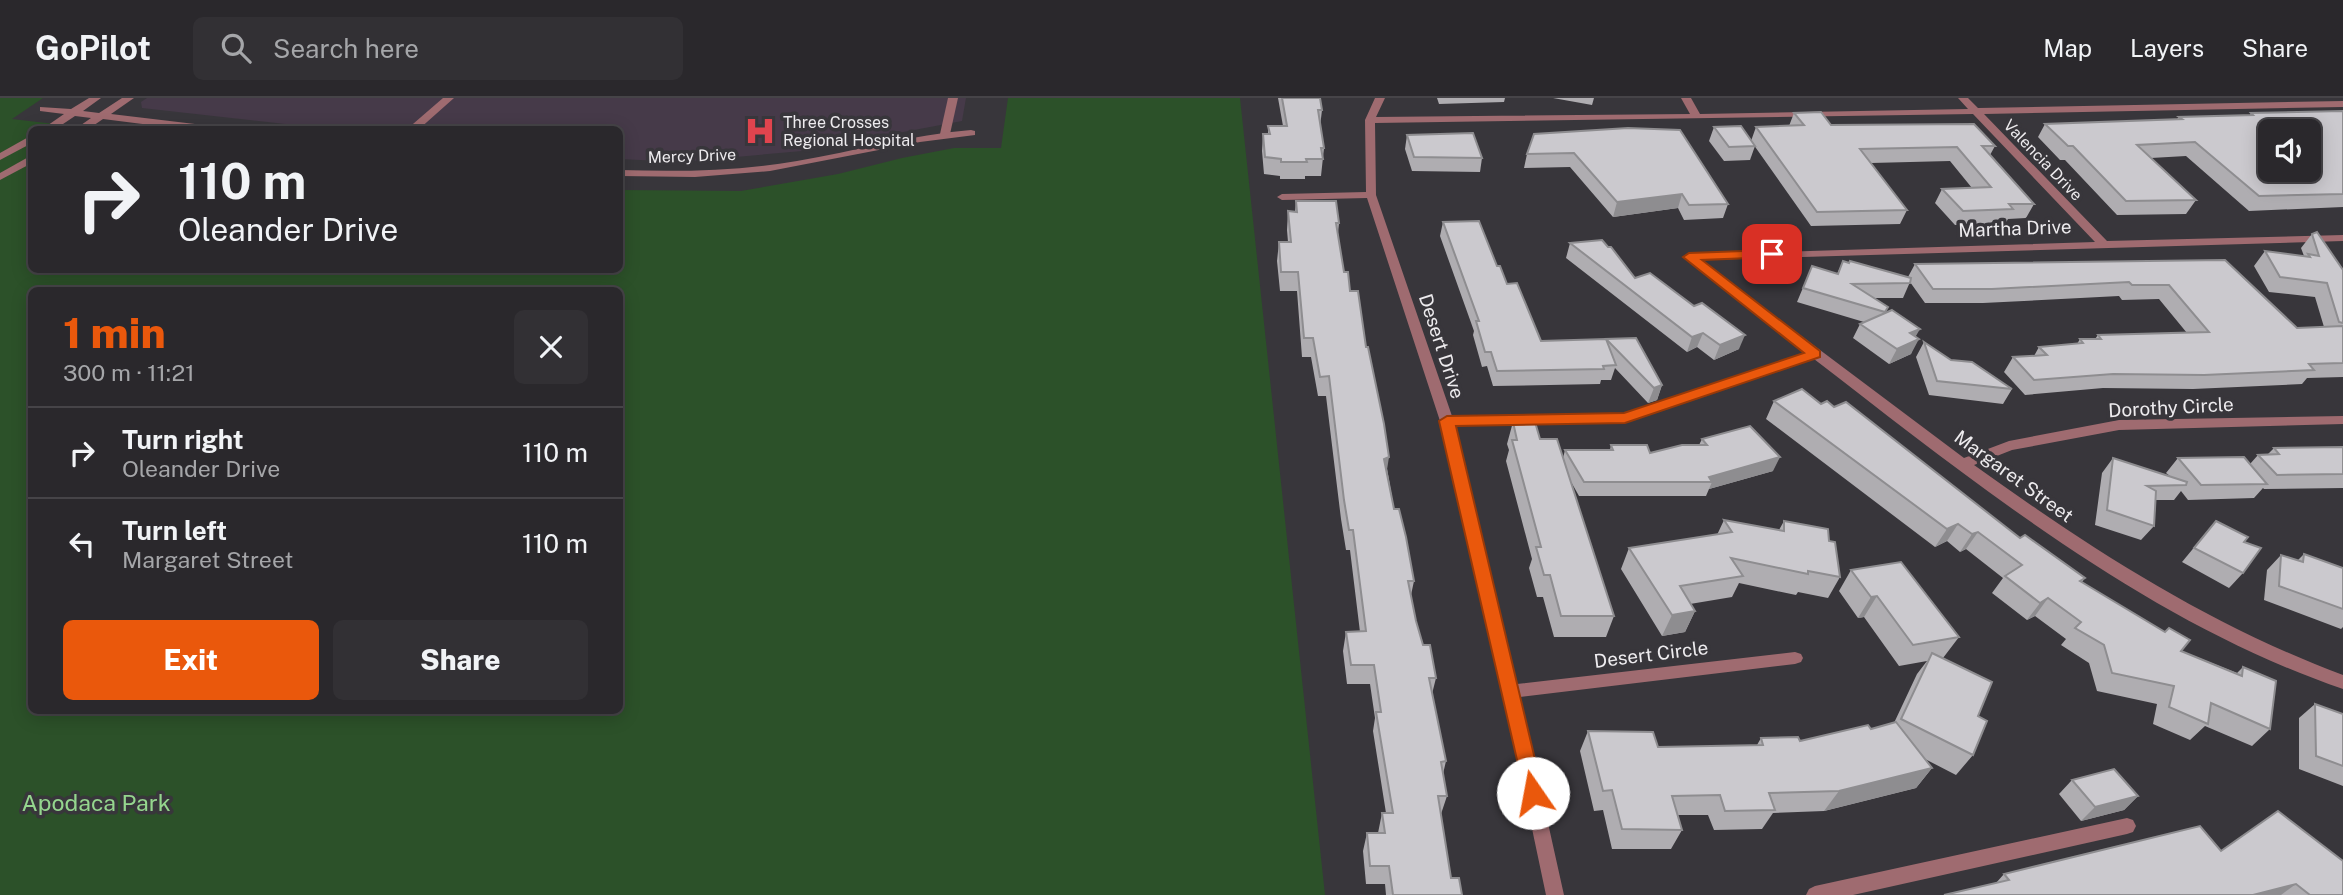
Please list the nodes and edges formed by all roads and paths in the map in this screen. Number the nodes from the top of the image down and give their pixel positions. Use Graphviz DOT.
graph roads {
  1 [pos="96,98"];
  2 [pos="129,98"];
  3 [pos="449,98"];
  4 [pos="953,98"];
  5 [pos="1380,98"];
  6 [pos="1686,98"];
  7 [pos="1962,98"];
  8 [pos="2343,104"];
  9 [pos="43,109"];
  10 [pos="1974,111"];
  11 [pos="72,113"];
  12 [pos="102,116"];
  13 [pos="1697,117"];
  14 [pos="1370,120"];
  15 [pos="52,126"];
  16 [pos="86,126"];
  17 [pos="186,126"];
  18 [pos="416,126"];
  19 [pos="971,133"];
  20 [pos="944,134"];
  21 [pos="28,140"];
  22 [pos="0,157"];
  23 [pos="28,160"];
  24 [pos="623,173"];
  25 [pos="0,177"];
  26 [pos="1371,195"];
  27 [pos="1282,197"];
  28 [pos="2341,239"];
  29 [pos="2102,243"];
  30 [pos="1689,257"];
  31 [pos="1815,354"];
  32 [pos="2343,420"];
  33 [pos="1447,421"];
  34 [pos="1963,464"];
  35 [pos="1795,659"];
  36 [pos="2343,682"];
  37 [pos="1511,691"];
  38 [pos="2127,826"];
  39 [pos="1555,895"];
  40 [pos="1815,895"];
  1 -- 11 [label="street"];
  2 -- 12 [label="street"];
  3 -- 18 [label="street"];
  4 -- 20 [label="street"];
  5 -- 14 [label="street, Desert Drive"];
  6 -- 13 [label="street"];
  7 -- 10 [label="street, Valencia Drive"];
  8 -- 10 [label="street"];
  9 -- 11 [label="street"];
  10 -- 13 [label="street"];
  10 -- 29 [label="street, Valencia Drive"];
  11 -- 12 [label="street"];
  11 -- 15 [label="street"];
  12 -- 16 [label="street"];
  12 -- 17 [label="street"];
  13 -- 14 [label="street"];
  14 -- 26 [label="street, Desert Drive"];
  19 -- 20 [label="street, Mercy Drive"];
  20 -- 24 [label="street, Mercy Drive"];
  21 -- 22 [label="street"];
  23 -- 25 [label="street"];
  26 -- 27 [label="street"];
  26 -- 33 [label="street, Desert Drive"];
  28 -- 29 [label="street, Martha Drive"];
  29 -- 30 [label="street, Martha Drive"];
  30 -- 31 [label="street, Margaret Street"];
  31 -- 33 [label="street"];
  31 -- 34 [label="street, Margaret Street"];
  32 -- 34 [label="street, Dorothy Circle"];
  33 -- 37 [label="street, Desert Drive"];
  34 -- 36 [label="street, Margaret Street"];
  35 -- 37 [label="street, Desert Circle"];
  37 -- 39 [label="street, Desert Drive"];
  38 -- 40 [label="street"];
}
